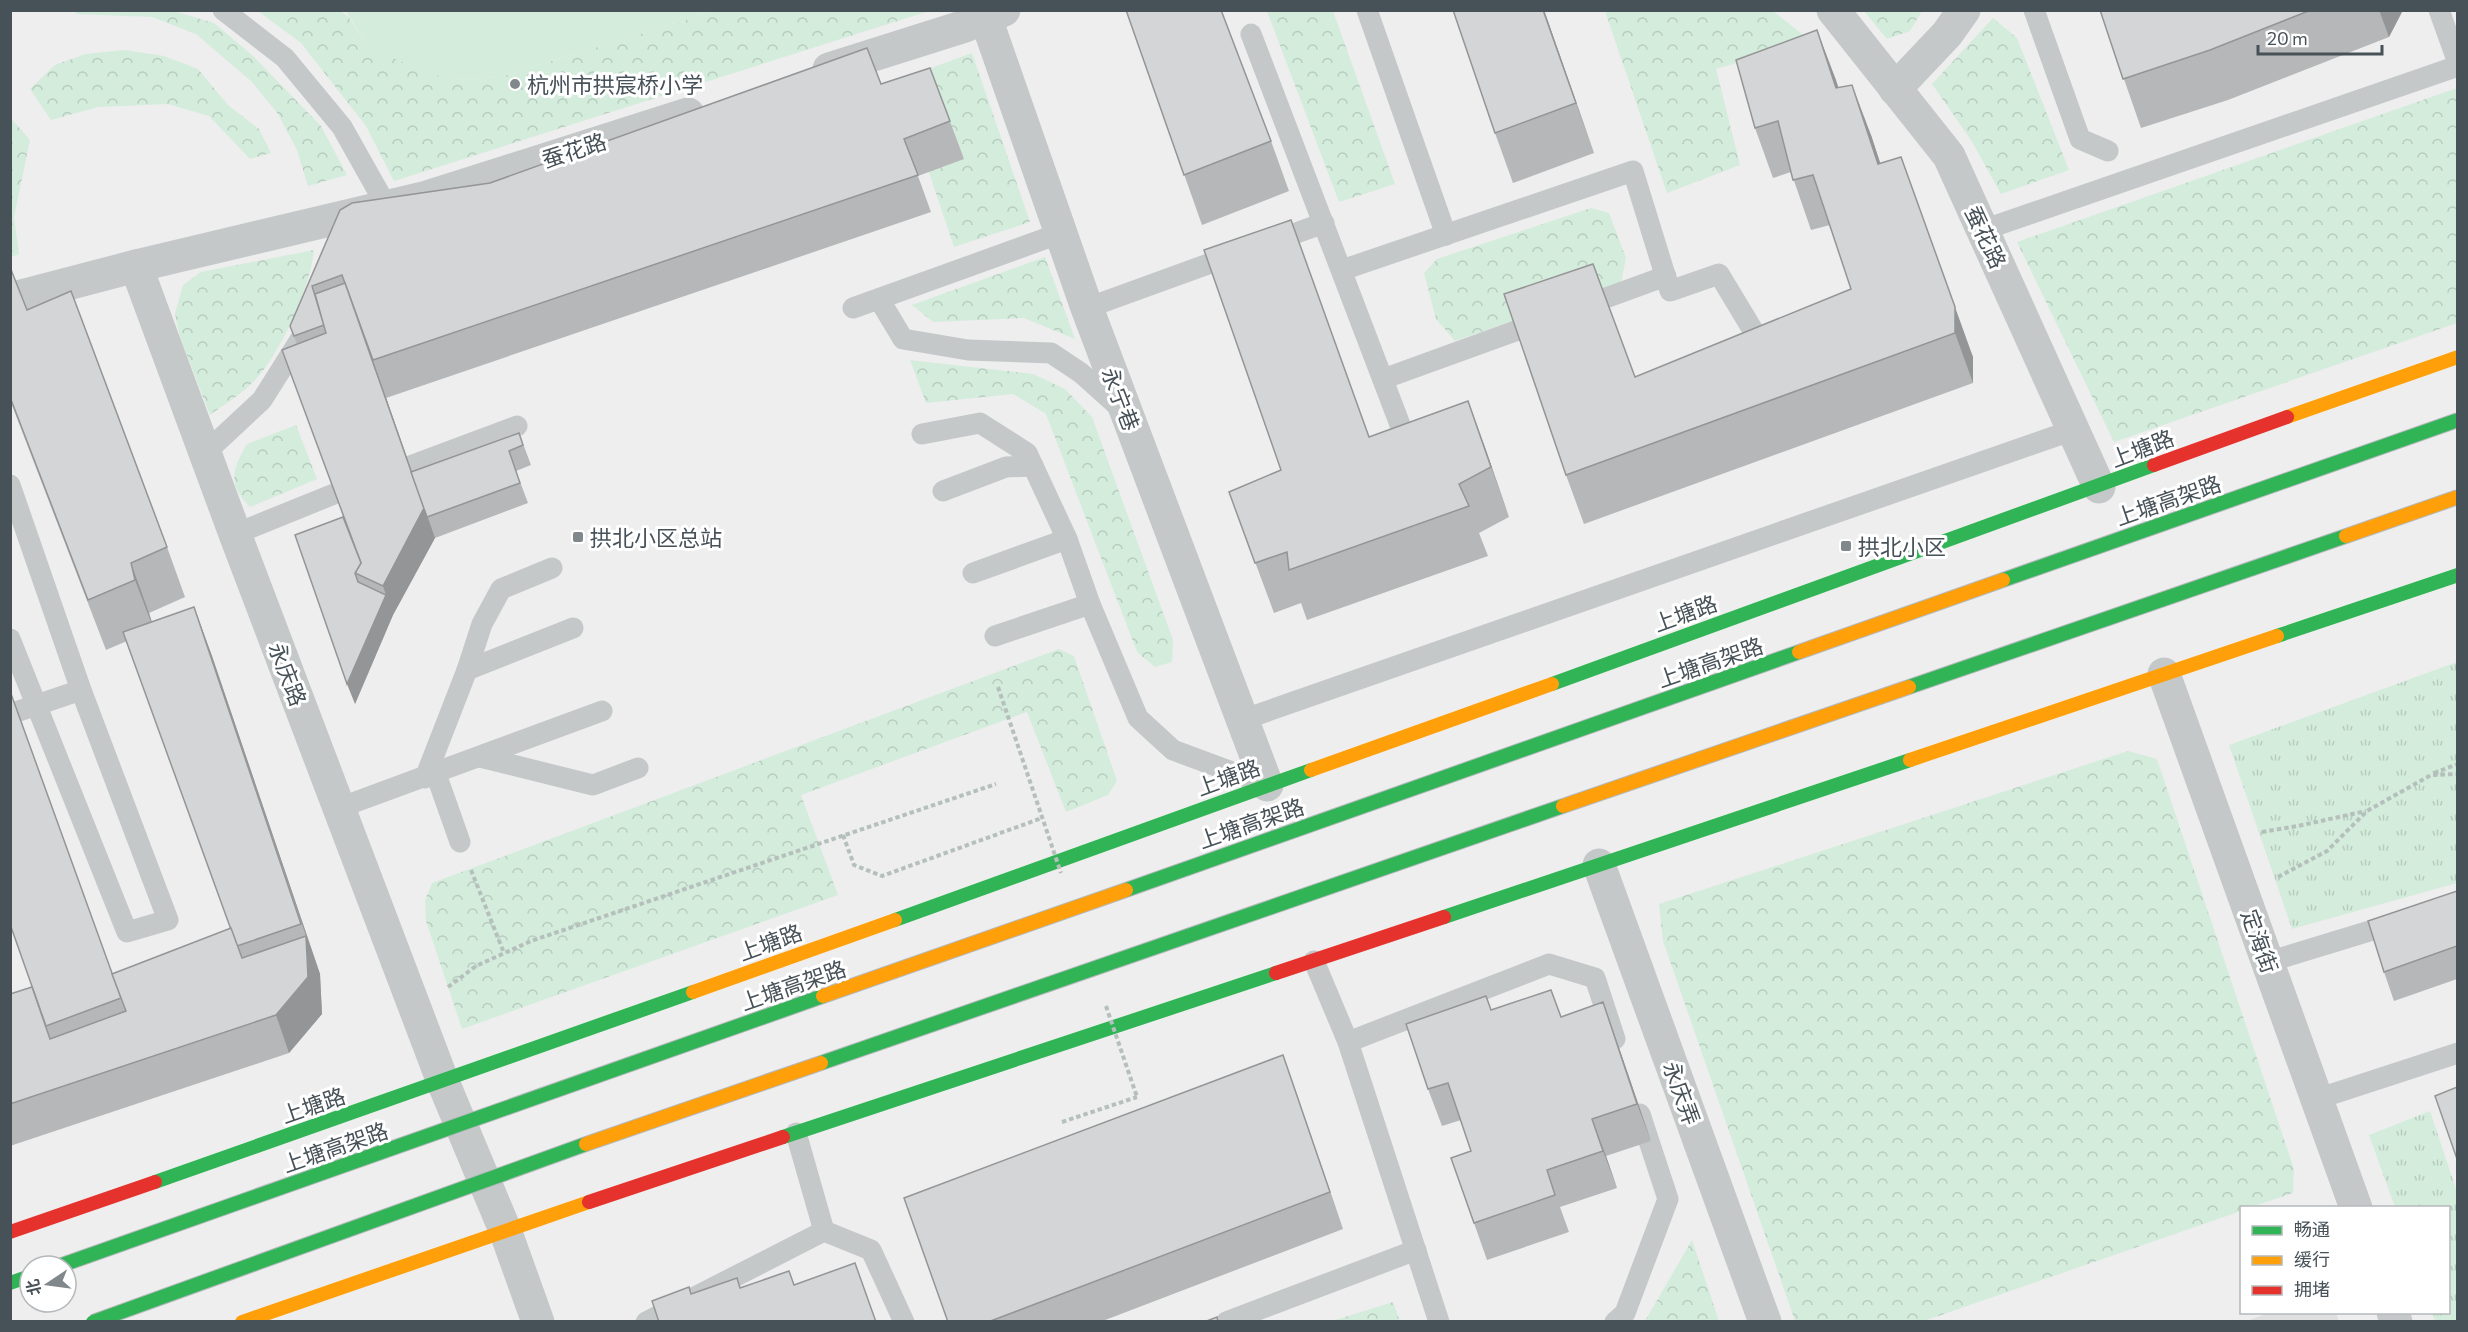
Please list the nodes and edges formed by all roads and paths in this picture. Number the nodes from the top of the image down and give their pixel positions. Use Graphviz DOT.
graph roads {
  1 [pos="223,10"];
  2 [pos="1366,10"];
  3 [pos="1833,10"];
  4 [pos="1964,10"];
  5 [pos="2034,10"];
  6 [pos="2439,10"];
  7 [pos="991,13"];
  8 [pos="1251,34"];
  9 [pos="2457,64"];
  10 [pos="797,79"];
  11 [pos="1895,88"];
  12 [pos="718,104"];
  13 [pos="2108,151"];
  14 [pos="387,207"];
  15 [pos="1324,223"];
  16 [pos="1983,230"];
  17 [pos="1061,233"];
  18 [pos="1446,234"];
  19 [pos="136,266"];
  20 [pos="1342,270"];
  21 [pos="1666,276"];
  22 [pos="10,299"];
  23 [pos="879,299"];
  24 [pos="853,308"];
  25 [pos="1087,308"];
  26 [pos="310,316"];
  27 [pos="1760,342"];
  28 [pos="2457,357"];
  29 [pos="1383,379"];
  30 [pos="1126,412"];
  31 [pos="2457,420"];
  32 [pos="518,426"];
  33 [pos="2073,430"];
  34 [pos="922,434"];
  35 [pos="1407,443"];
  36 [pos="204,454"];
  37 [pos="410,466"];
  38 [pos="1033,466"];
  39 [pos="10,484"];
  40 [pos="2099,487"];
  41 [pos="943,491"];
  42 [pos="334,494"];
  43 [pos="2457,497"];
  44 [pos="235,534"];
  45 [pos="1067,539"];
  46 [pos="552,568"];
  47 [pos="973,573"];
  48 [pos="2457,575"];
  49 [pos="1090,604"];
  50 [pos="573,628"];
  51 [pos="995,636"];
  52 [pos="10,639"];
  53 [pos="467,670"];
  54 [pos="2164,674"];
  55 [pos="81,690"];
  56 [pos="36,705"];
  57 [pos="602,711"];
  58 [pos="10,714"];
  59 [pos="1242,720"];
  60 [pos="480,757"];
  61 [pos="2457,764"];
  62 [pos="638,768"];
  63 [pos="2457,774"];
  64 [pos="2431,775"];
  65 [pos="430,776"];
  66 [pos="996,784"];
  67 [pos="1267,785"];
  68 [pos="339,808"];
  69 [pos="2367,811"];
  70 [pos="1042,818"];
  71 [pos="843,835"];
  72 [pos="2223,837"];
  73 [pos="460,842"];
  74 [pos="1599,865"];
  75 [pos="2243,894"];
  76 [pos="2422,915"];
  77 [pos="504,953"];
  78 [pos="1314,961"];
  79 [pos="2268,962"];
  80 [pos="416,1011"];
  81 [pos="1348,1042"];
  82 [pos="2457,1053"];
  83 [pos="1620,1055"];
  84 [pos="443,1082"];
  85 [pos="1137,1097"];
  86 [pos="1635,1099"];
  87 [pos="2317,1099"];
  88 [pos="1062,1122"];
  89 [pos="796,1133"];
  90 [pos="2355,1206"];
  91 [pos="505,1230"];
  92 [pos="824,1231"];
  93 [pos="10,1232"];
  94 [pos="1416,1250"];
  95 [pos="78,1259"];
  96 [pos="93,1322"];
  97 [pos="242,1322"];
  98 [pos="538,1322"];
  99 [pos="646,1322"];
  100 [pos="904,1322"];
  101 [pos="1226,1322"];
  102 [pos="1439,1322"];
  103 [pos="1615,1322"];
  104 [pos="1766,1322"];
  1 -- 14 [label="lane"];
  2 -- 18 [label="lane"];
  3 -- 11 [label="street, 蚕花路"];
  4 -- 11 [label="street"];
  5 -- 13 [label="lane"];
  6 -- 9 [label="lane"];
  7 -- 10 [label="street"];
  7 -- 17 [label="street, 永宁巷"];
  8 -- 15 [label="lane"];
  9 -- 16 [label="lane"];
  11 -- 16 [label="street, 蚕花路"];
  12 -- 14 [label="street, 蚕花路"];
  14 -- 19 [label="street, 蚕花路"];
  15 -- 20 [label="lane"];
  15 -- 25 [label="lane"];
  16 -- 33 [label="street, 蚕花路"];
  17 -- 23 [label="lane"];
  17 -- 25 [label="street, 永宁巷"];
  18 -- 20 [label="lane"];
  18 -- 21 [label="lane"];
  19 -- 22 [label="street, 蚕花路"];
  19 -- 36 [label="street, 永庆路"];
  20 -- 29 [label="lane"];
  21 -- 27 [label="lane"];
  21 -- 29 [label="lane"];
  23 -- 24 [label="lane"];
  23 -- 30 [label="lane"];
  25 -- 30 [label="street, 永宁巷"];
  26 -- 36 [label="lane"];
  28 -- 40 [label="main road, 上塘路"];
  29 -- 35 [label="lane"];
  30 -- 59 [label="street, 永宁巷"];
  31 -- 95 [label="main road, 上塘高架路, bridge"];
  32 -- 37 [label="lane"];
  33 -- 40 [label="street, 蚕花路"];
  33 -- 59 [label="lane"];
  34 -- 38 [label="lane"];
  36 -- 44 [label="street, 永庆路"];
  38 -- 41 [label="lane"];
  38 -- 45 [label="lane"];
  39 -- 55 [label="lane"];
  40 -- 67 [label="main road, 上塘路"];
  42 -- 44 [label="lane"];
  43 -- 96 [label="main road, bridge"];
  44 -- 68 [label="street, 永庆路"];
  45 -- 47 [label="lane"];
  45 -- 49 [label="lane"];
  46 -- 53 [label="lane"];
  48 -- 54 [label="main road"];
  49 -- 51 [label="lane"];
  49 -- 67 [label="lane"];
  50 -- 53 [label="lane"];
  52 -- 56 [label="lane"];
  53 -- 65 [label="lane"];
  54 -- 72 [label="street, 定海街"];
  54 -- 74 [label="main road"];
  55 -- 56 [label="lane"];
  55 -- 56 [label="lane"];
  56 -- 58 [label="lane"];
  57 -- 60 [label="lane"];
  59 -- 67 [label="street, 永宁巷"];
  60 -- 62 [label="lane"];
  60 -- 65 [label="lane"];
  61 -- 64 [label="path"];
  63 -- 64 [label="path"];
  64 -- 69 [label="path"];
  65 -- 68 [label="lane"];
  65 -- 73 [label="lane"];
  66 -- 71 [label="path"];
  67 -- 84 [label="main road, 上塘路"];
  68 -- 80 [label="street, 永庆路"];
  69 -- 72 [label="path"];
  69 -- 75 [label="path"];
  70 -- 71 [label="path"];
  71 -- 77 [label="path"];
  72 -- 75 [label="street, 定海街"];
  73 -- 77 [label="path"];
  74 -- 78 [label="main road"];
  74 -- 104 [label="street, 永庆弄"];
  75 -- 79 [label="street, 定海街"];
  76 -- 79 [label="lane"];
  77 -- 80 [label="path"];
  78 -- 81 [label="lane"];
  78 -- 89 [label="main road"];
  79 -- 87 [label="street, 定海街"];
  80 -- 84 [label="street, 永庆路"];
  81 -- 83 [label="lane"];
  81 -- 94 [label="lane"];
  82 -- 87 [label="lane"];
  84 -- 91 [label="street, 永庆路"];
  84 -- 93 [label="main road, 上塘路"];
  85 -- 88 [label="path"];
  86 -- 103 [label="lane"];
  87 -- 90 [label="street, 定海街"];
  89 -- 91 [label="main road"];
  89 -- 92 [label="lane"];
  91 -- 97 [label="main road"];
  91 -- 98 [label="street"];
  92 -- 99 [label="lane"];
  92 -- 100 [label="lane"];
  94 -- 101 [label="lane"];
  94 -- 102 [label="lane"];
}
